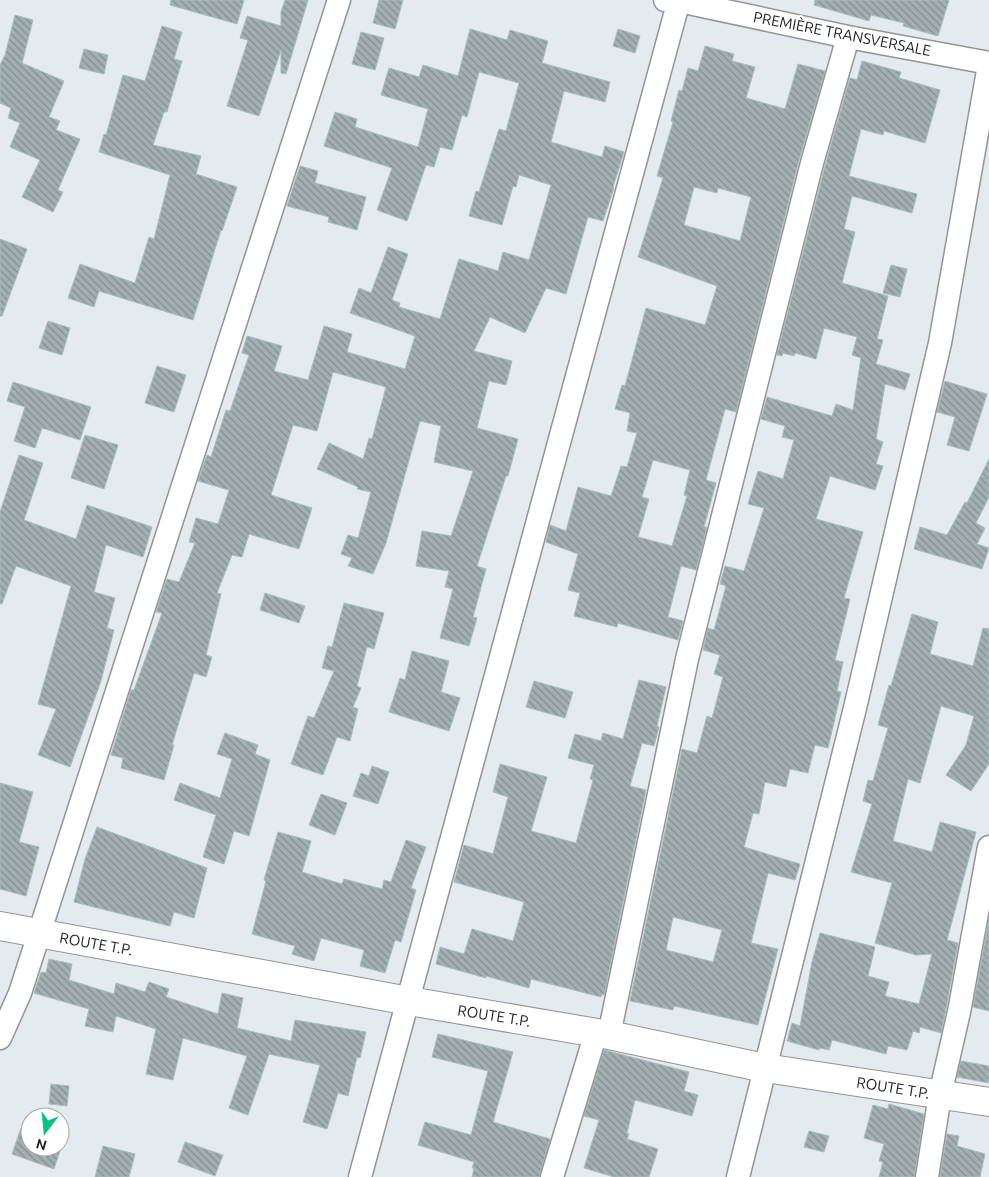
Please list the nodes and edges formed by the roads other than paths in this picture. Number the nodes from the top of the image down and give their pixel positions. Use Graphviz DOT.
graph roads {
  1 [pos="339,0"];
  2 [pos="674,0"];
  3 [pos="848,36"];
  4 [pos="989,64"];
  5 [pos="989,847"];
  6 [pos="0,926"];
  7 [pos="38,934"];
  8 [pos="408,1001"];
  9 [pos="602,1034"];
  10 [pos="0,1038"];
  11 [pos="765,1068"];
  12 [pos="940,1095"];
  13 [pos="989,1102"];
  14 [pos="360,1177"];
  15 [pos="552,1177"];
  16 [pos="738,1177"];
  17 [pos="927,1177"];
  1 -- 7 [label="street"];
  2 -- 3 [label="street, PREMIÈRE TRANSVERSALE"];
  2 -- 8 [label="street"];
  3 -- 4 [label="street, PREMIÈRE TRANSVERSALE"];
  3 -- 9 [label="street"];
  4 -- 11 [label="street"];
  5 -- 12 [label="street"];
  6 -- 7 [label="street, ROUTE T.P."];
  7 -- 8 [label="street, ROUTE T.P."];
  7 -- 10 [label="street"];
  8 -- 9 [label="street, ROUTE T.P."];
  8 -- 14 [label="street"];
  9 -- 11 [label="street, ROUTE T.P."];
  9 -- 15 [label="street"];
  11 -- 12 [label="street, ROUTE T.P."];
  11 -- 16 [label="street"];
  12 -- 13 [label="street, ROUTE T.P."];
  12 -- 17 [label="street"];
}
